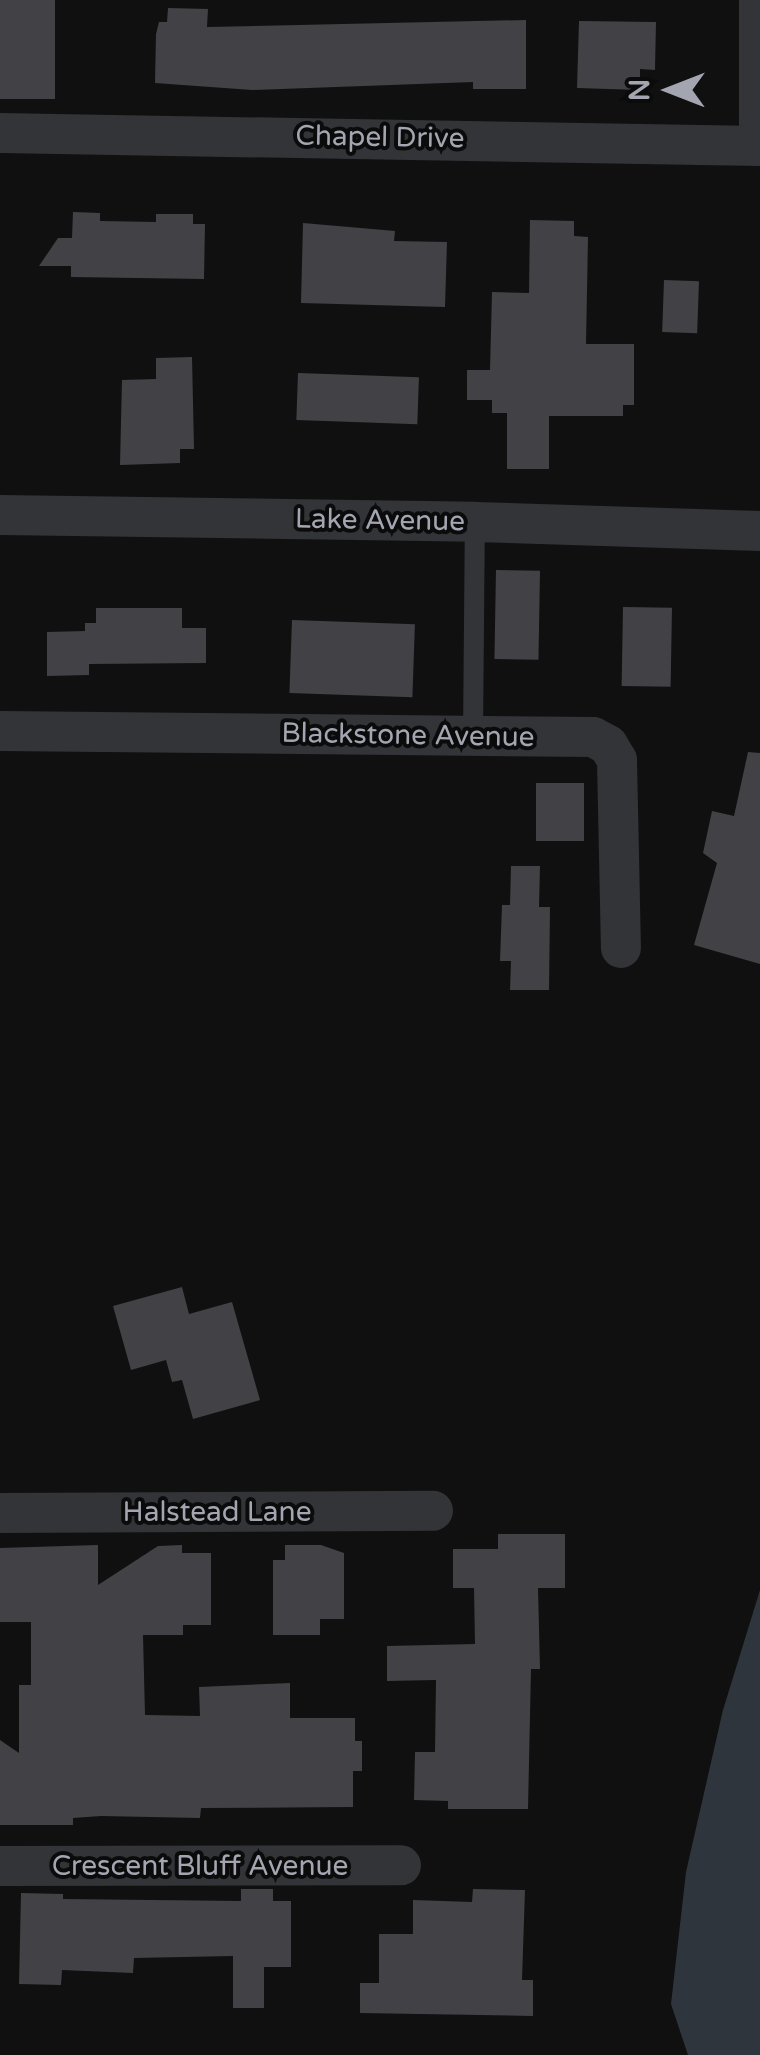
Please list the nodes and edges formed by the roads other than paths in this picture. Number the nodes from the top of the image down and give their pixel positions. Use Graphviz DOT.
graph roads {
  1 [pos="759,0"];
  2 [pos="0,133"];
  3 [pos="760,146"];
  4 [pos="0,515"];
  5 [pos="475,522"];
  6 [pos="760,531"];
  7 [pos="0,731"];
  8 [pos="473,737"];
  9 [pos="621,948"];
  10 [pos="434,1511"];
  11 [pos="0,1513"];
  12 [pos="401,1865"];
  13 [pos="0,1866"];
  1 -- 3 [label="street"];
  2 -- 3 [label="street, Chapel Drive"];
  4 -- 5 [label="street, Lake Avenue"];
  5 -- 6 [label="street, Lake Avenue"];
  5 -- 8 [label="lane"];
  7 -- 8 [label="street, Blackstone Avenue"];
  8 -- 9 [label="street, Blackstone Avenue"];
  10 -- 11 [label="street, Halstead Lane"];
  12 -- 13 [label="street, Crescent Bluff Avenue"];
}
